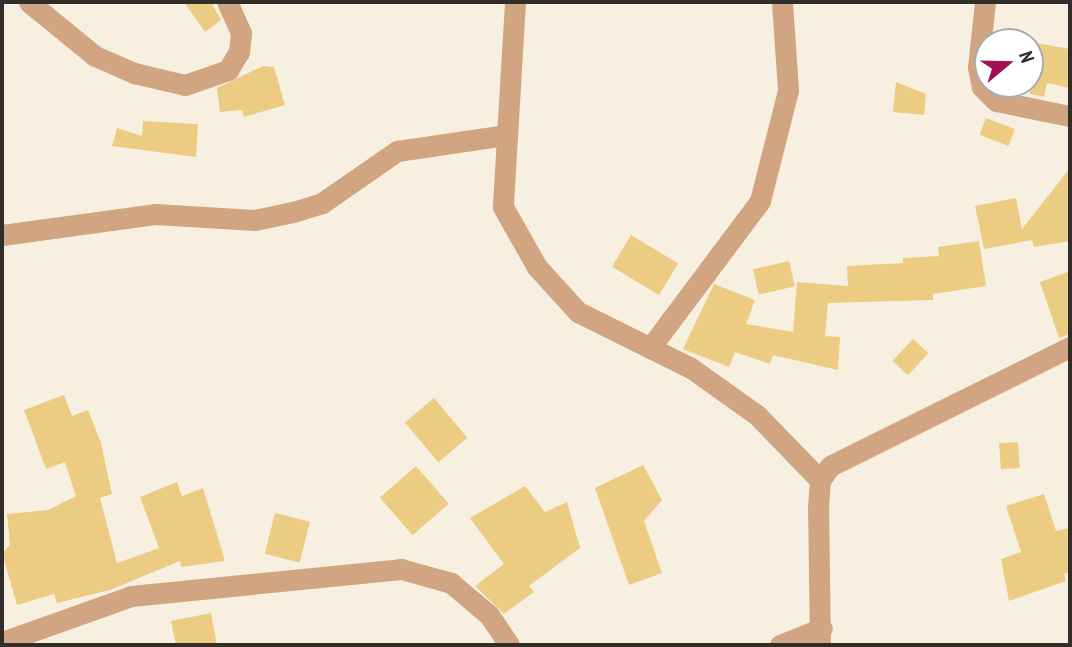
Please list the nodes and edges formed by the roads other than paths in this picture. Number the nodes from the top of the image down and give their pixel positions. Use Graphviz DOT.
graph roads {
  1 [pos="29,2"];
  2 [pos="227,2"];
  3 [pos="515,2"];
  4 [pos="782,2"];
  5 [pos="985,2"];
  6 [pos="1070,116"];
  7 [pos="507,135"];
  8 [pos="2,235"];
  9 [pos="1070,346"];
  10 [pos="650,348"];
  11 [pos="820,480"];
  12 [pos="821,637"];
  13 [pos="2,642"];
  14 [pos="509,645"];
  15 [pos="779,645"];
  1 -- 2 [label="street"];
  3 -- 7 [label="street"];
  4 -- 10 [label="street"];
  5 -- 6 [label="street"];
  7 -- 8 [label="street"];
  7 -- 10 [label="street"];
  9 -- 11 [label="street"];
  10 -- 11 [label="street"];
  11 -- 12 [label="street"];
  12 -- 15 [label="street"];
  13 -- 14 [label="street"];
}
